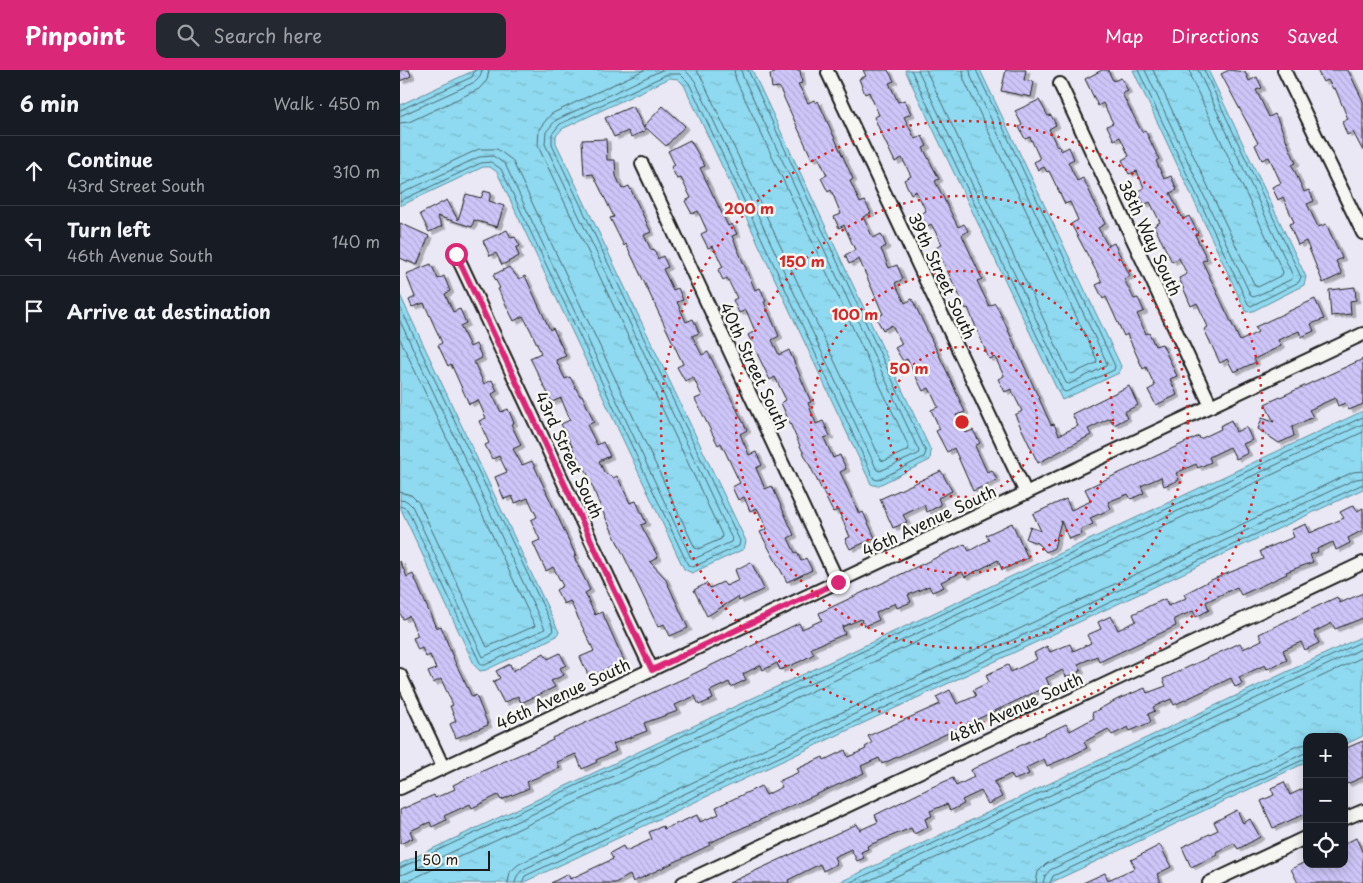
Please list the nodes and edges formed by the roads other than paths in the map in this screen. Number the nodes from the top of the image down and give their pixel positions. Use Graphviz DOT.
graph roads {
  1 [pos="1284,70"];
  2 [pos="828,74"];
  3 [pos="1060,84"];
  4 [pos="642,164"];
  5 [pos="1363,233"];
  6 [pos="456,254"];
  7 [pos="1363,334"];
  8 [pos="1212,406"];
  9 [pos="1026,493"];
  10 [pos="1363,563"];
  11 [pos="838,582"];
  12 [pos="652,670"];
  13 [pos="400,675"];
  14 [pos="443,767"];
  15 [pos="400,788"];
  16 [pos="1363,810"];
  17 [pos="1348,817"];
  18 [pos="1303,839"];
  19 [pos="683,883"];
  20 [pos="1209,883"];
  1 -- 5 [label="street"];
  2 -- 9 [label="street, 39th Street South"];
  3 -- 8 [label="street, 38th Way South"];
  4 -- 11 [label="street, 40th Street South"];
  6 -- 12 [label="street, 43rd Street South"];
  7 -- 8 [label="street, 46th Avenue South"];
  8 -- 9 [label="street, 46th Avenue South"];
  9 -- 11 [label="street, 46th Avenue South"];
  10 -- 19 [label="street, 48th Avenue South"];
  11 -- 12 [label="street, 46th Avenue South"];
  12 -- 14 [label="street, 46th Avenue South"];
  13 -- 14 [label="street"];
  14 -- 15 [label="street, 46th Avenue South"];
  16 -- 17 [label="street"];
  18 -- 20 [label="street"];
}
